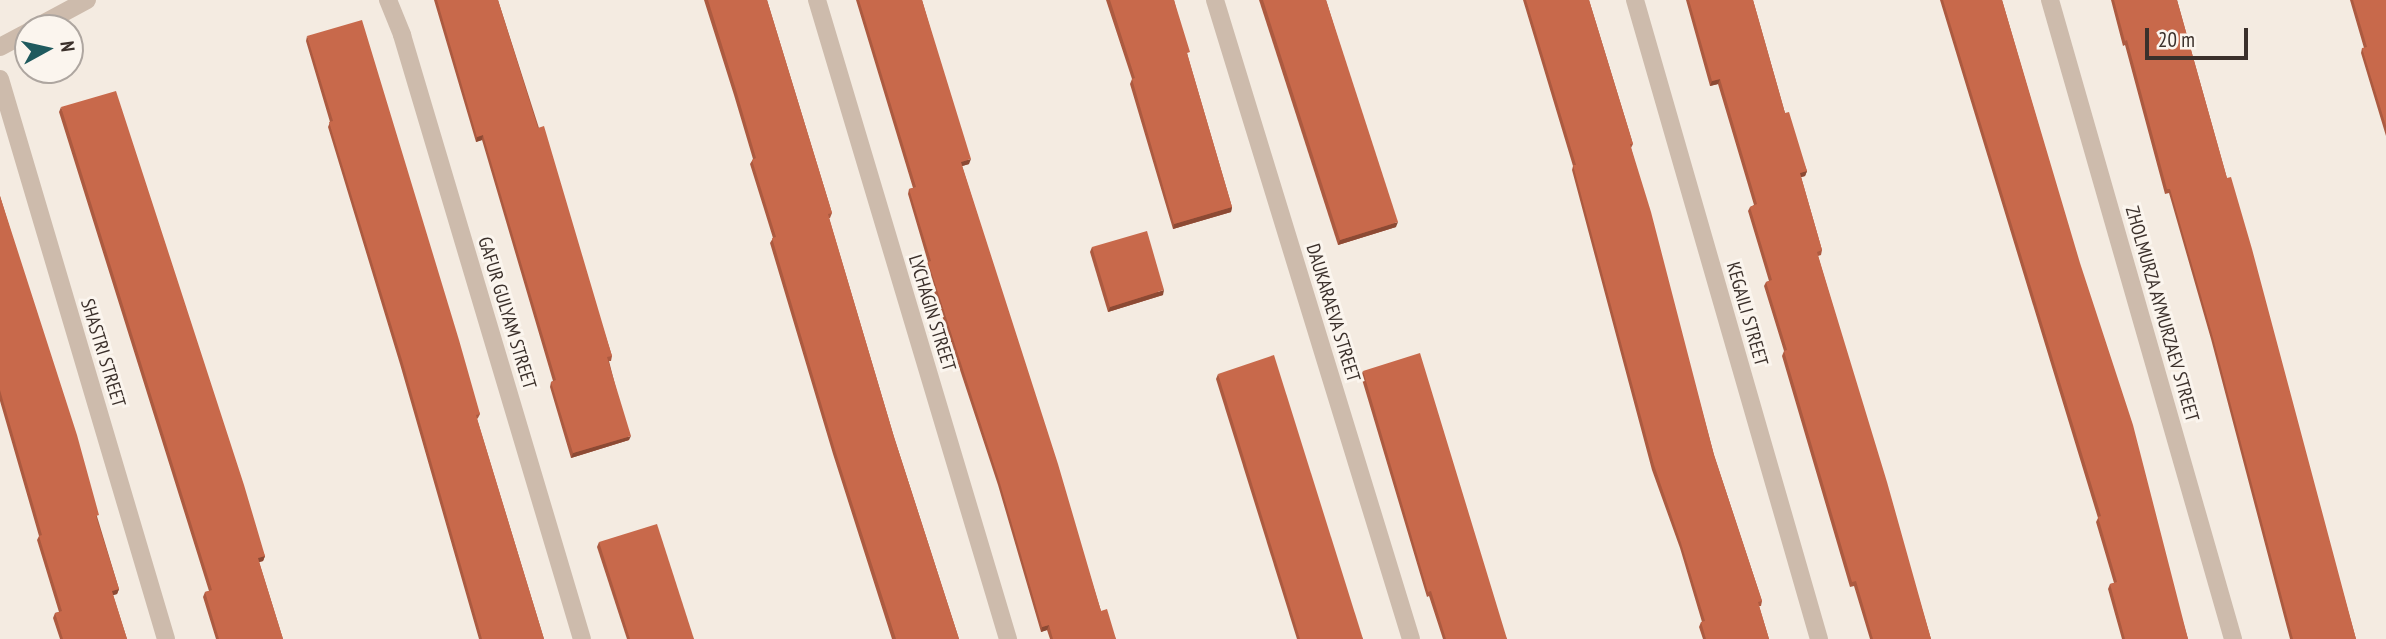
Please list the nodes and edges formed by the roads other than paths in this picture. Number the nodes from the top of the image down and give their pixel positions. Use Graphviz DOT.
graph roads {
  1 [pos="87,0"];
  2 [pos="388,0"];
  3 [pos="817,0"];
  4 [pos="1215,0"];
  5 [pos="1635,0"];
  6 [pos="2050,0"];
  7 [pos="61,14"];
  8 [pos="0,79"];
  9 [pos="166,639"];
  10 [pos="582,639"];
  11 [pos="1008,639"];
  12 [pos="1411,639"];
  13 [pos="1819,639"];
  14 [pos="2233,639"];
  1 -- 7 [label="street"];
  2 -- 10 [label="street, GAFUR GULYAM STREET"];
  3 -- 11 [label="street, LYCHAGIN STREET"];
  4 -- 12 [label="street, DAUKARAEVA STREET"];
  5 -- 13 [label="street, KEGAILI STREET"];
  6 -- 14 [label="street, ZHOLMURZA AYMURZAEV STREET"];
  8 -- 9 [label="street, SHASTRI STREET"];
}
